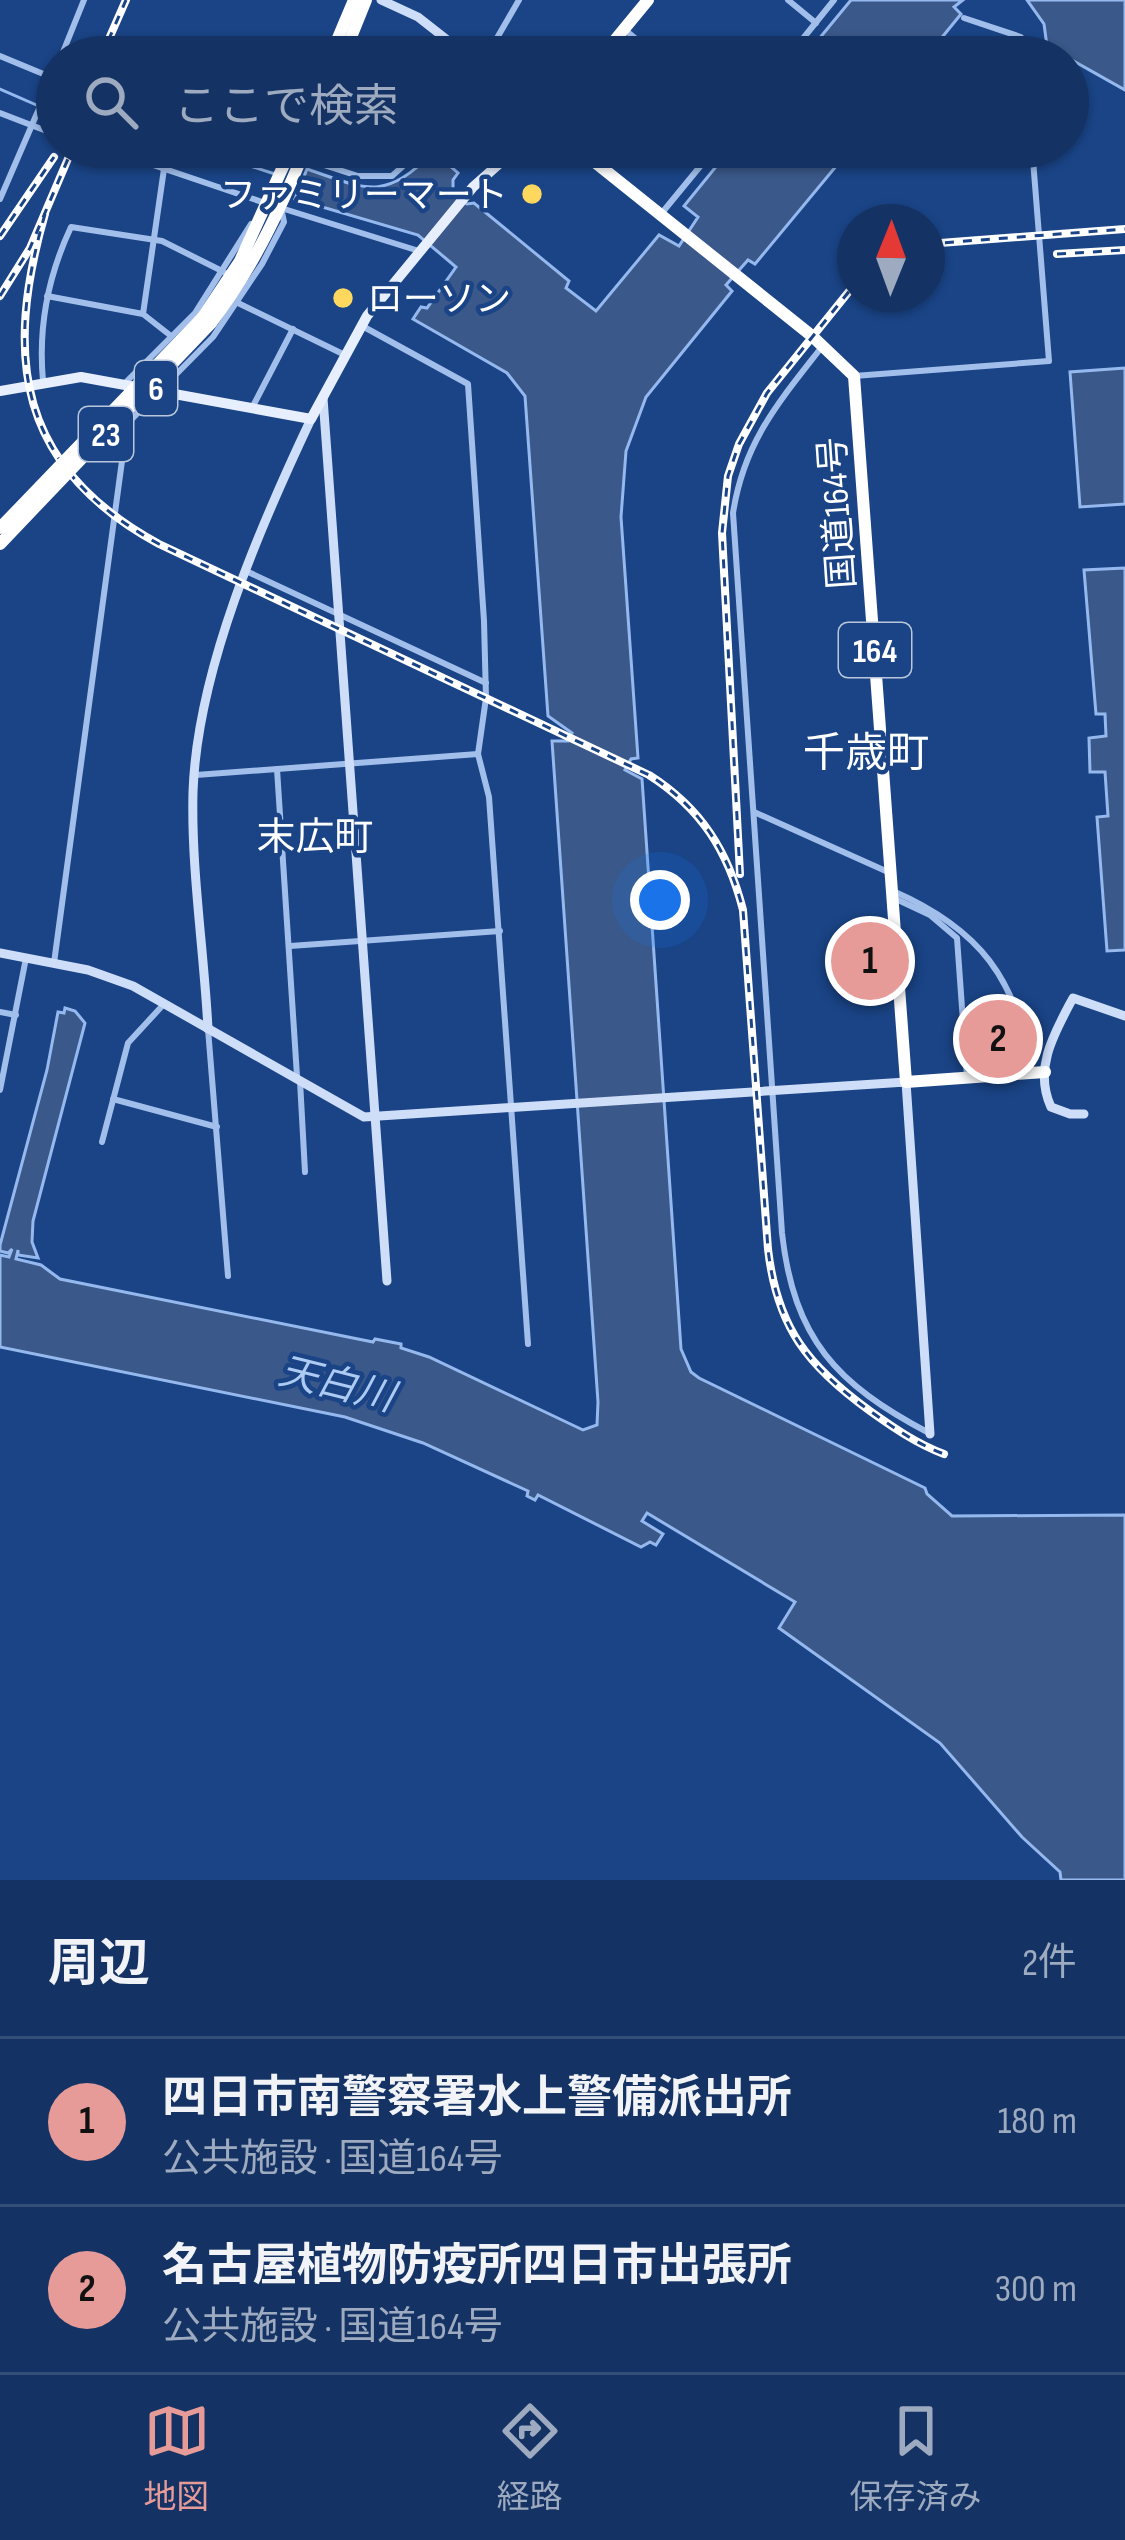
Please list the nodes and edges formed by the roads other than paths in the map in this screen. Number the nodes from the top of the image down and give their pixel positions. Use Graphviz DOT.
graph roads {
  1 [pos="85,0"];
  2 [pos="354,0"];
  3 [pos="366,0"];
  4 [pos="381,0"];
  5 [pos="519,0"];
  6 [pos="648,0"];
  7 [pos="788,0"];
  8 [pos="834,0"];
  9 [pos="964,18"];
  10 [pos="815,23"];
  11 [pos="624,29"];
  12 [pos="70,36"];
  13 [pos="339,36"];
  14 [pos="351,36"];
  15 [pos="442,36"];
  16 [pos="498,36"];
  17 [pos="618,36"];
  18 [pos="632,36"];
  19 [pos="805,36"];
  20 [pos="1015,36"];
  21 [pos="0,56"];
  22 [pos="36,74"];
  23 [pos="0,113"];
  24 [pos="36,117"];
  25 [pos="32,127"];
  26 [pos="36,128"];
  27 [pos="161,168"];
  28 [pos="287,168"];
  29 [pos="291,168"];
  30 [pos="338,168"];
  31 [pos="401,168"];
  32 [pos="494,168"];
  33 [pos="602,168"];
  34 [pos="699,168"];
  35 [pos="1034,168"];
  36 [pos="164,169"];
  37 [pos="1,196"];
  38 [pos="278,205"];
  39 [pos="660,215"];
  40 [pos="153,240"];
  41 [pos="421,249"];
  42 [pos="224,272"];
  43 [pos="47,296"];
  44 [pos="238,303"];
  45 [pos="143,314"];
  46 [pos="207,320"];
  47 [pos="361,326"];
  48 [pos="292,329"];
  49 [pos="172,337"];
  50 [pos="824,346"];
  51 [pos="345,355"];
  52 [pos="854,376"];
  53 [pos="43,382"];
  54 [pos="124,384"];
  55 [pos="163,389"];
  56 [pos="0,392"];
  57 [pos="323,398"];
  58 [pos="252,408"];
  59 [pos="311,419"];
  60 [pos="0,528"];
  61 [pos="0,544"];
  62 [pos="246,571"];
  63 [pos="339,613"];
  64 [pos="486,683"];
  65 [pos="478,754"];
  66 [pos="350,762"];
  67 [pos="277,769"];
  68 [pos="196,775"];
  69 [pos="754,812"];
  70 [pos="890,873"];
  71 [pos="892,894"];
  72 [pos="500,931"];
  73 [pos="362,942"];
  74 [pos="290,946"];
  75 [pos="0,953"];
  76 [pos="26,958"];
  77 [pos="54,963"];
  78 [pos="166,1002"];
  79 [pos="0,1012"];
  80 [pos="16,1015"];
  81 [pos="1125,1016"];
  82 [pos="208,1028"];
  83 [pos="3,1064"];
  84 [pos="1038,1072"];
  85 [pos="967,1077"];
  86 [pos="298,1080"];
  87 [pos="906,1082"];
  88 [pos="0,1090"];
  89 [pos="774,1090"];
  90 [pos="113,1100"];
  91 [pos="513,1110"];
  92 [pos="1084,1114"];
  93 [pos="376,1118"];
  94 [pos="217,1127"];
  95 [pos="102,1142"];
  96 [pos="304,1172"];
  97 [pos="227,1276"];
  98 [pos="387,1281"];
  99 [pos="528,1344"];
  100 [pos="930,1434"];
  1 -- 12 [label="street"];
  2 -- 13 [label="highway"];
  3 -- 14 [label="highway"];
  4 -- 15 [label="street"];
  5 -- 16 [label="street"];
  6 -- 11 [label="highway"];
  7 -- 10 [label="street"];
  8 -- 10 [label="street"];
  9 -- 20 [label="street"];
  10 -- 19 [label="street"];
  11 -- 17 [label="highway"];
  11 -- 18 [label="street"];
  21 -- 22 [label="street"];
  23 -- 25 [label="street"];
  24 -- 25 [label="street"];
  25 -- 26 [label="street"];
  25 -- 37 [label="street"];
  27 -- 36 [label="street"];
  28 -- 38 [label="highway, 23"];
  29 -- 38 [label="highway, 23"];
  30 -- 31 [label="street"];
  32 -- 41 [label="main road"];
  33 -- 39 [label="highway"];
  34 -- 39 [label="street"];
  35 -- 52 [label="street"];
  36 -- 38 [label="street"];
  36 -- 40 [label="street"];
  38 -- 41 [label="street"];
  38 -- 42 [label="street"];
  38 -- 44 [label="street"];
  38 -- 46 [label="highway, 23"];
  39 -- 50 [label="highway"];
  40 -- 42 [label="street"];
  40 -- 43 [label="street"];
  40 -- 45 [label="street"];
  41 -- 47 [label="main road"];
  42 -- 49 [label="street"];
  43 -- 45 [label="street"];
  43 -- 53 [label="street"];
  44 -- 48 [label="street"];
  44 -- 55 [label="street"];
  45 -- 49 [label="street"];
  46 -- 60 [label="highway, 23, bridge"];
  46 -- 61 [label="highway, 23, bridge"];
  47 -- 51 [label="main road"];
  47 -- 64 [label="street"];
  48 -- 51 [label="street"];
  48 -- 58 [label="street"];
  49 -- 54 [label="street"];
  50 -- 52 [label="highway"];
  50 -- 69 [label="street"];
  51 -- 57 [label="main road"];
  52 -- 70 [label="highway, 国道164号 / 164"];
  53 -- 54 [label="main road, 6"];
  53 -- 56 [label="main road, 6"];
  54 -- 55 [label="main road, 6"];
  55 -- 58 [label="main road, 6"];
  55 -- 77 [label="street"];
  57 -- 59 [label="main road"];
  57 -- 63 [label="street"];
  58 -- 59 [label="main road, 6"];
  59 -- 62 [label="street"];
  62 -- 63 [label="street"];
  62 -- 68 [label="street"];
  63 -- 64 [label="street"];
  63 -- 66 [label="street"];
  64 -- 65 [label="street"];
  65 -- 66 [label="street"];
  65 -- 72 [label="street"];
  66 -- 67 [label="street"];
  66 -- 73 [label="street"];
  67 -- 68 [label="street"];
  67 -- 74 [label="street"];
  68 -- 82 [label="street"];
  69 -- 70 [label="street"];
  69 -- 89 [label="street"];
  70 -- 71 [label="highway, 国道164号 / 164"];
  71 -- 84 [label="street"];
  71 -- 85 [label="street"];
  71 -- 87 [label="highway, 国道164号 / 164"];
  72 -- 73 [label="street"];
  72 -- 91 [label="street"];
  73 -- 74 [label="street"];
  73 -- 93 [label="street"];
  74 -- 86 [label="street"];
  75 -- 76 [label="street"];
  76 -- 77 [label="street"];
  76 -- 80 [label="street"];
  77 -- 78 [label="street"];
  78 -- 82 [label="street"];
  78 -- 90 [label="street"];
  79 -- 80 [label="street"];
  80 -- 83 [label="street"];
  81 -- 84 [label="street"];
  82 -- 86 [label="street"];
  82 -- 94 [label="street"];
  83 -- 88 [label="street"];
  84 -- 85 [label="highway"];
  84 -- 92 [label="street"];
  85 -- 87 [label="highway"];
  86 -- 93 [label="street"];
  86 -- 96 [label="street"];
  87 -- 89 [label="street"];
  87 -- 100 [label="street"];
  89 -- 91 [label="street"];
  89 -- 100 [label="street"];
  90 -- 94 [label="street"];
  90 -- 95 [label="street"];
  91 -- 93 [label="street"];
  91 -- 99 [label="street"];
  93 -- 98 [label="street"];
  94 -- 97 [label="street"];
}
